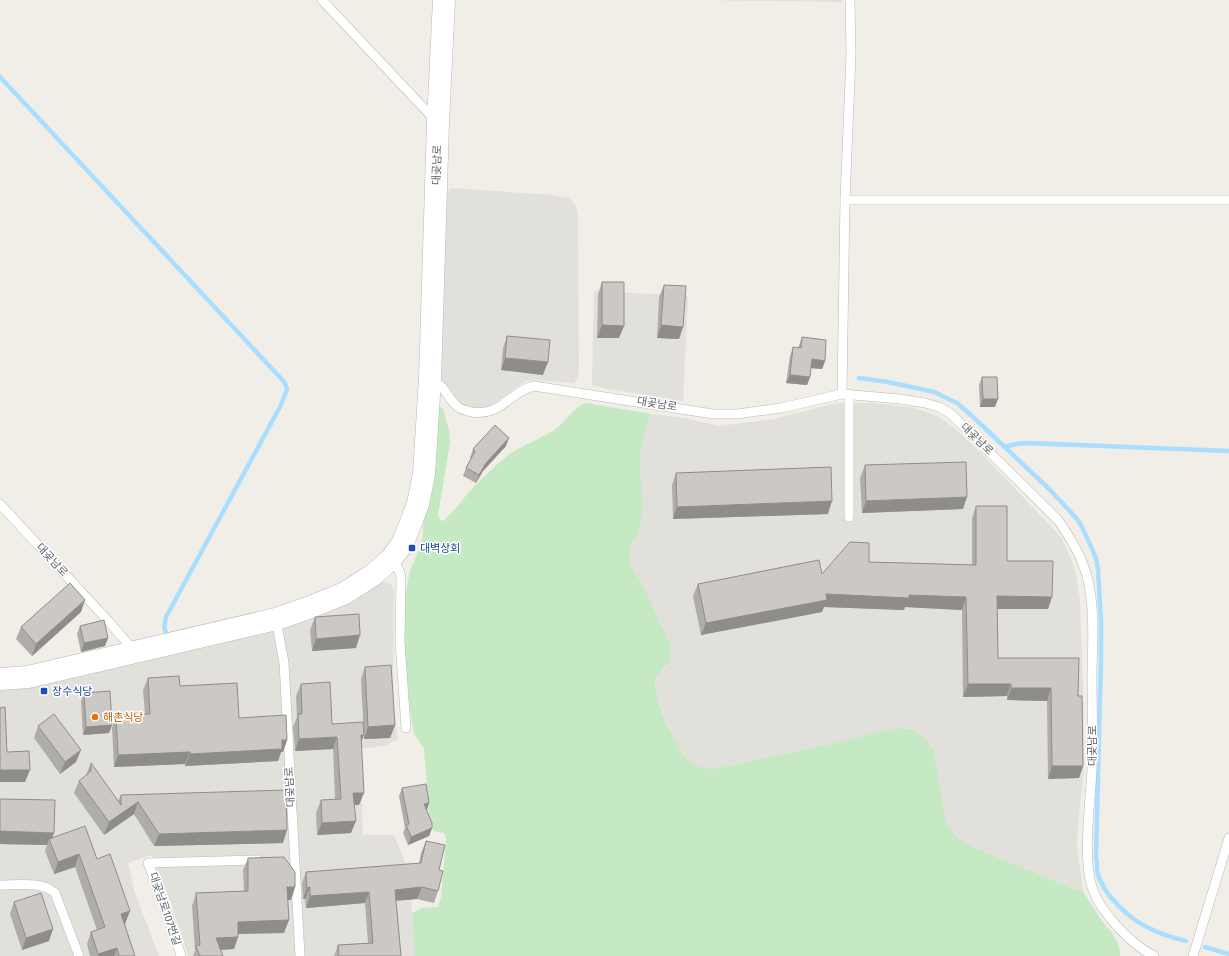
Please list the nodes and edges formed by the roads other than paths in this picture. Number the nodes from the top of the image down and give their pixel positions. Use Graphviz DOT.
graph roads {
  1 [pos="322,0"];
  2 [pos="444,0"];
  3 [pos="850,0"];
  4 [pos="438,124"];
  5 [pos="845,200"];
  6 [pos="1229,200"];
  7 [pos="430,379"];
  8 [pos="845,394"];
  9 [pos="0,504"];
  10 [pos="850,517"];
  11 [pos="391,559"];
  12 [pos="276,619"];
  13 [pos="135,653"];
  14 [pos="0,679"];
  15 [pos="406,728"];
  16 [pos="1229,838"];
  17 [pos="263,860"];
  18 [pos="0,885"];
  19 [pos="79,956"];
  20 [pos="181,956"];
  21 [pos="300,956"];
  22 [pos="1154,956"];
  23 [pos="1193,956"];
  1 -- 4 [label="lane"];
  2 -- 4 [label="street, 대곶남로"];
  3 -- 5 [label="lane"];
  4 -- 7 [label="street, 대곶남로"];
  5 -- 6 [label="lane"];
  5 -- 8 [label="lane"];
  7 -- 8 [label="lane, 대곶남로"];
  7 -- 11 [label="street, 대곶남로"];
  8 -- 10 [label="lane"];
  8 -- 22 [label="lane, 대곶남로"];
  9 -- 13 [label="lane, 대곶남로"];
  11 -- 12 [label="street, 대곶남로"];
  11 -- 15 [label="lane"];
  12 -- 13 [label="street, 대곶남로"];
  12 -- 21 [label="lane, 대곶남로"];
  13 -- 14 [label="street, 대곶남로"];
  16 -- 23 [label="lane"];
  17 -- 20 [label="lane, 대곶남로107번길"];
  18 -- 19 [label="lane"];
}
